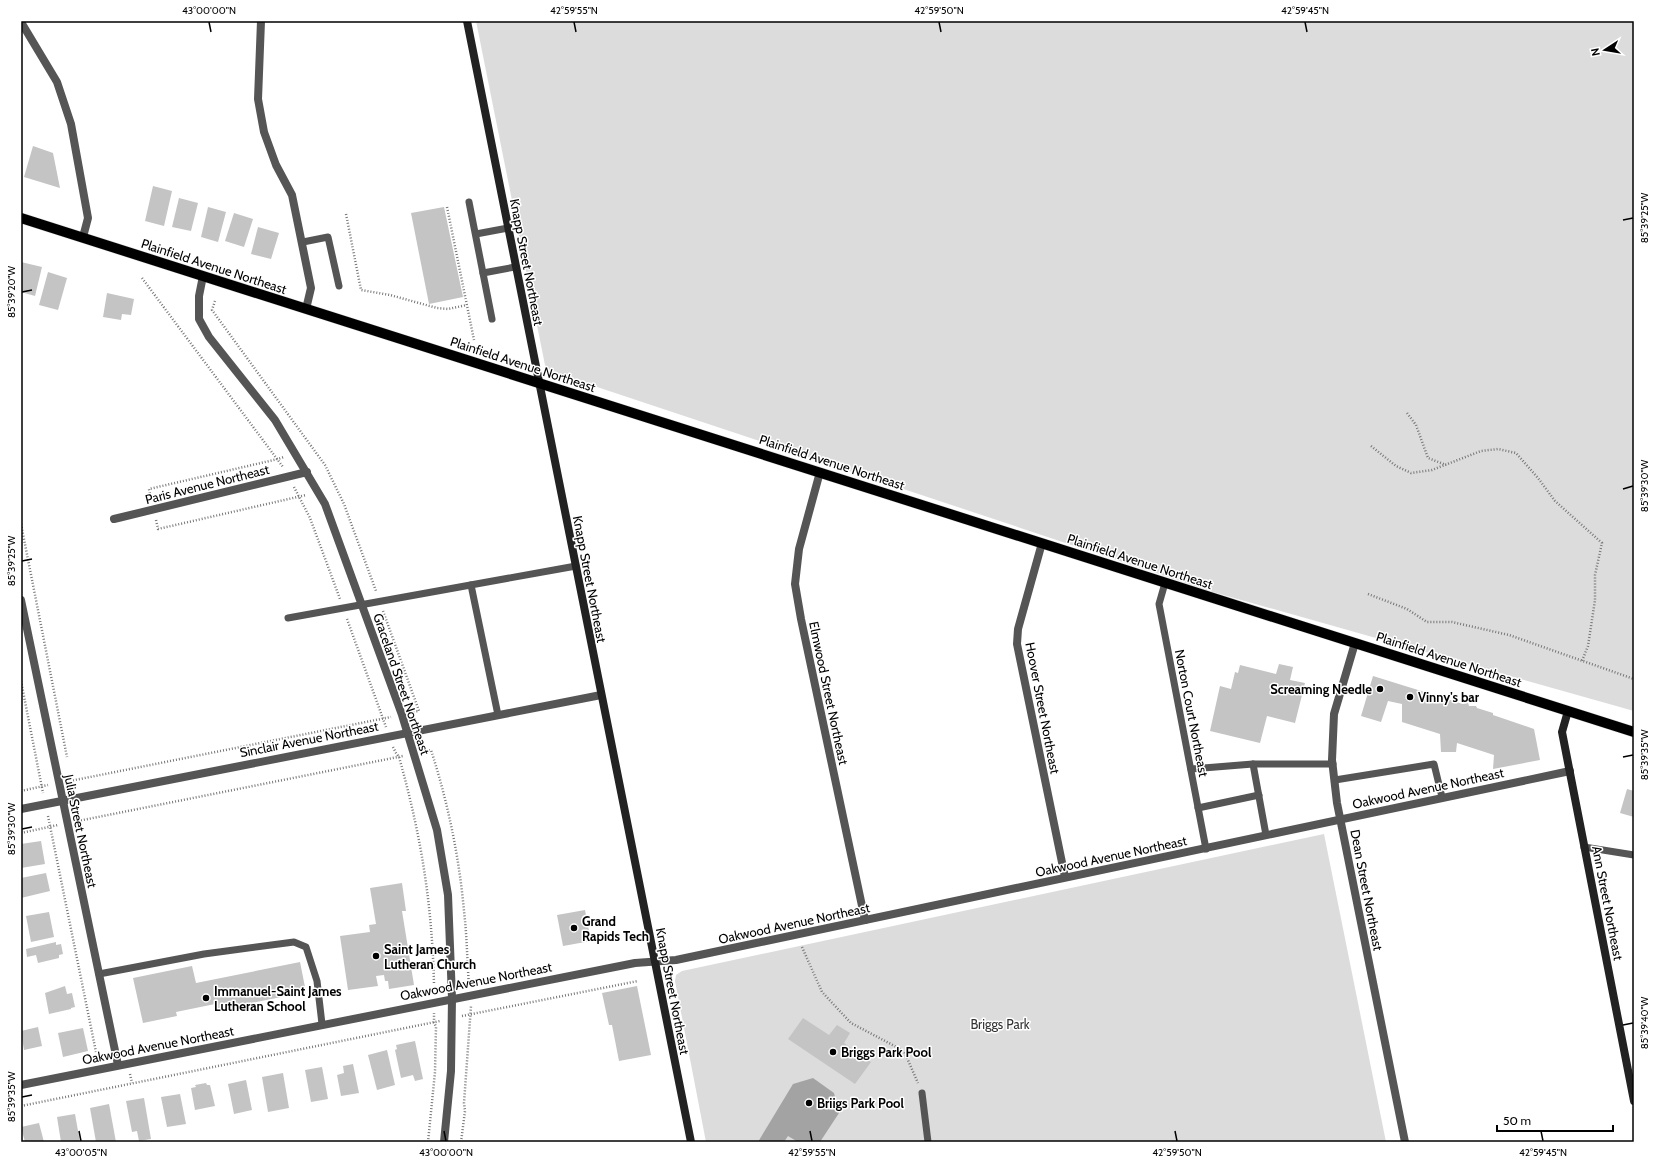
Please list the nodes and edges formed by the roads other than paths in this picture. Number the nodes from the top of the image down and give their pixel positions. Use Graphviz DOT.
graph roads {
  1 [pos="260,21"];
  2 [pos="467,21"];
  3 [pos="21,22"];
  4 [pos="469,202"];
  5 [pos="21,218"];
  6 [pos="508,228"];
  7 [pos="476,234"];
  8 [pos="83,237"];
  9 [pos="303,242"];
  10 [pos="515,267"];
  11 [pos="483,273"];
  12 [pos="203,276"];
  13 [pos="338,286"];
  14 [pos="306,309"];
  15 [pos="492,319"];
  16 [pos="539,383"];
  17 [pos="307,472"];
  18 [pos="820,472"];
  19 [pos="114,519"];
  20 [pos="1042,543"];
  21 [pos="576,566"];
  22 [pos="1165,583"];
  23 [pos="471,585"];
  24 [pos="21,600"];
  25 [pos="363,606"];
  26 [pos="288,618"];
  27 [pos="1355,643"];
  28 [pos="601,695"];
  29 [pos="1568,711"];
  30 [pos="498,715"];
  31 [pos="1634,732"];
  32 [pos="408,733"];
  33 [pos="1253,764"];
  34 [pos="1333,764"];
  35 [pos="1190,769"];
  36 [pos="1570,771"];
  37 [pos="1335,780"];
  38 [pos="1259,795"];
  39 [pos="1442,798"];
  40 [pos="62,800"];
  41 [pos="1198,808"];
  42 [pos="21,809"];
  43 [pos="1341,819"];
  44 [pos="1266,835"];
  45 [pos="1584,847"];
  46 [pos="1206,849"];
  47 [pos="1634,855"];
  48 [pos="1065,878"];
  49 [pos="865,920"];
  50 [pos="655,961"];
  51 [pos="99,974"];
  52 [pos="452,998"];
  53 [pos="322,1024"];
  54 [pos="118,1065"];
  55 [pos="21,1085"];
  56 [pos="922,1093"];
  57 [pos="1634,1101"];
  58 [pos="444,1142"];
  59 [pos="691,1142"];
  60 [pos="928,1142"];
  61 [pos="1405,1142"];
  1 -- 9 [label="street"];
  2 -- 6 [label="street, Knapp Street Northeast"];
  3 -- 8 [label="street"];
  4 -- 7 [label="lane"];
  5 -- 8 [label="main road, Plainfield Avenue Northeast"];
  6 -- 7 [label="lane"];
  6 -- 10 [label="street, Knapp Street Northeast"];
  7 -- 11 [label="lane"];
  8 -- 12 [label="main road, Plainfield Avenue Northeast"];
  9 -- 13 [label="lane"];
  9 -- 14 [label="street"];
  10 -- 11 [label="lane"];
  10 -- 16 [label="street, Knapp Street Northeast"];
  11 -- 15 [label="lane"];
  12 -- 14 [label="main road, Plainfield Avenue Northeast"];
  12 -- 17 [label="street, Graceland Street Northeast"];
  14 -- 16 [label="main road, Plainfield Avenue Northeast"];
  16 -- 18 [label="main road, Plainfield Avenue Northeast"];
  16 -- 21 [label="street, Knapp Street Northeast"];
  17 -- 19 [label="street, Paris Avenue Northeast"];
  17 -- 25 [label="street, Graceland Street Northeast"];
  18 -- 20 [label="main road, Plainfield Avenue Northeast"];
  18 -- 49 [label="street, Elmwood Street Northeast"];
  20 -- 22 [label="main road, Plainfield Avenue Northeast"];
  20 -- 48 [label="street, Hoover Street Northeast"];
  21 -- 23 [label="lane"];
  21 -- 28 [label="street, Knapp Street Northeast"];
  22 -- 27 [label="main road, Plainfield Avenue Northeast"];
  22 -- 35 [label="lane, Norton Court Northeast"];
  23 -- 25 [label="lane"];
  23 -- 30 [label="lane"];
  24 -- 40 [label="street, Julia Street Northeast"];
  25 -- 26 [label="lane"];
  25 -- 32 [label="street, Graceland Street Northeast"];
  27 -- 29 [label="main road, Plainfield Avenue Northeast"];
  27 -- 34 [label="street, Dean Street Northeast"];
  28 -- 30 [label="street, Sinclair Avenue Northeast"];
  28 -- 50 [label="street, Knapp Street Northeast"];
  29 -- 31 [label="main road, Plainfield Avenue Northeast"];
  29 -- 36 [label="street, Ann Street Northeast"];
  30 -- 32 [label="street, Sinclair Avenue Northeast"];
  32 -- 40 [label="street, Sinclair Avenue Northeast"];
  32 -- 52 [label="street, Graceland Street Northeast"];
  33 -- 34 [label="lane"];
  33 -- 35 [label="lane"];
  33 -- 38 [label="lane"];
  34 -- 37 [label="street, Dean Street Northeast"];
  35 -- 41 [label="lane, Norton Court Northeast"];
  36 -- 39 [label="street, Oakwood Avenue Northeast"];
  36 -- 45 [label="street, Ann Street Northeast"];
  37 -- 39 [label="lane"];
  37 -- 43 [label="street, Dean Street Northeast"];
  38 -- 41 [label="lane"];
  38 -- 44 [label="lane"];
  39 -- 43 [label="street, Oakwood Avenue Northeast"];
  40 -- 42 [label="street, Sinclair Avenue Northeast"];
  40 -- 51 [label="street, Julia Street Northeast"];
  41 -- 46 [label="lane, Norton Court Northeast"];
  43 -- 44 [label="street, Oakwood Avenue Northeast"];
  43 -- 61 [label="street, Dean Street Northeast"];
  44 -- 46 [label="street, Oakwood Avenue Northeast"];
  45 -- 47 [label="lane"];
  45 -- 57 [label="street, Ann Street Northeast"];
  46 -- 48 [label="street, Oakwood Avenue Northeast"];
  48 -- 49 [label="street, Oakwood Avenue Northeast"];
  49 -- 50 [label="street, Oakwood Avenue Northeast"];
  50 -- 52 [label="street, Oakwood Avenue Northeast"];
  50 -- 59 [label="street, Knapp Street Northeast"];
  51 -- 53 [label="lane"];
  51 -- 54 [label="street, Julia Street Northeast"];
  52 -- 53 [label="street, Oakwood Avenue Northeast"];
  52 -- 58 [label="street, Graceland Street Northeast"];
  53 -- 54 [label="street, Oakwood Avenue Northeast"];
  54 -- 55 [label="street, Oakwood Avenue Northeast"];
  56 -- 60 [label="lane"];
}
